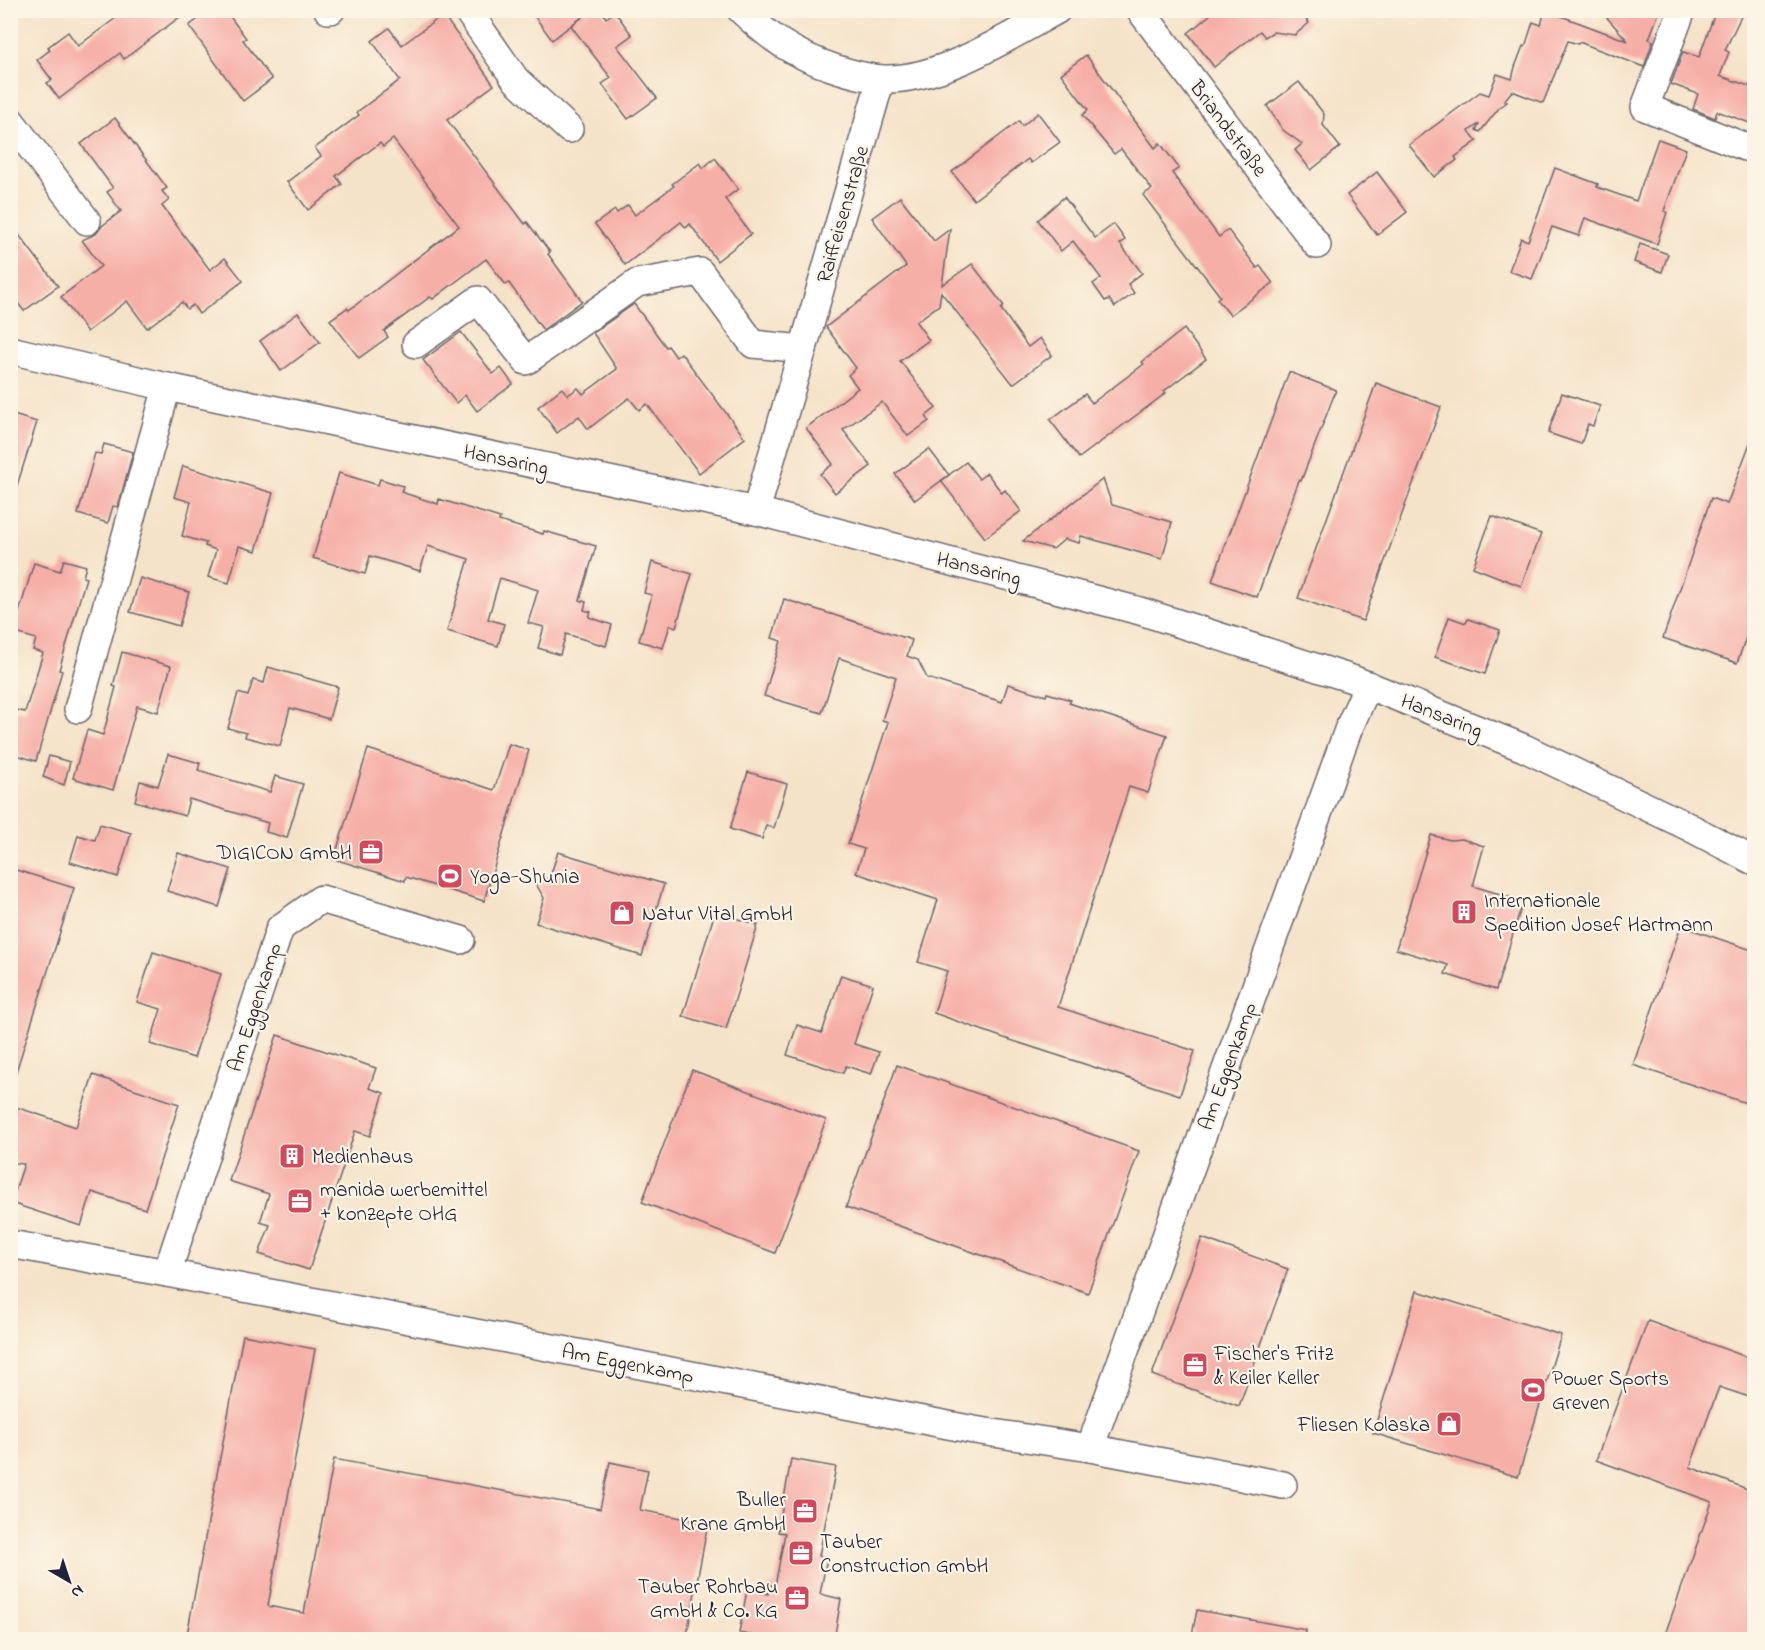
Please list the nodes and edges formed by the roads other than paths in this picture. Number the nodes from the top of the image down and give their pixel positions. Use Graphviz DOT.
graph roads {
  1 [pos="467,10"];
  2 [pos="741,10"];
  3 [pos="1057,10"];
  4 [pos="1140,10"];
  5 [pos="1682,10"];
  6 [pos="881,79"];
  7 [pos="10,120"];
  8 [pos="569,129"];
  9 [pos="1745,147"];
  10 [pos="87,221"];
  11 [pos="1317,245"];
  12 [pos="416,344"];
  13 [pos="803,349"];
  14 [pos="10,350"];
  15 [pos="167,387"];
  16 [pos="756,512"];
  17 [pos="1368,685"];
  18 [pos="78,709"];
  19 [pos="1755,861"];
  20 [pos="461,940"];
  21 [pos="10,1244"];
  22 [pos="167,1273"];
  23 [pos="1090,1448"];
  24 [pos="1283,1485"];
  1 -- 8 [label="street"];
  2 -- 6 [label="street"];
  3 -- 6 [label="street"];
  4 -- 11 [label="street, Briandstraße"];
  5 -- 9 [label="street"];
  6 -- 13 [label="street, Raiffeisenstraße"];
  7 -- 10 [label="street"];
  12 -- 13 [label="street"];
  13 -- 16 [label="street, Raiffeisenstraße"];
  14 -- 15 [label="street, Hansaring"];
  15 -- 16 [label="street, Hansaring"];
  15 -- 18 [label="street"];
  16 -- 17 [label="street, Hansaring"];
  17 -- 19 [label="street, Hansaring"];
  17 -- 23 [label="street, Am Eggenkamp"];
  20 -- 22 [label="street, Am Eggenkamp"];
  21 -- 22 [label="street, Am Eggenkamp"];
  22 -- 23 [label="street, Am Eggenkamp"];
  23 -- 24 [label="street, Am Eggenkamp"];
}
